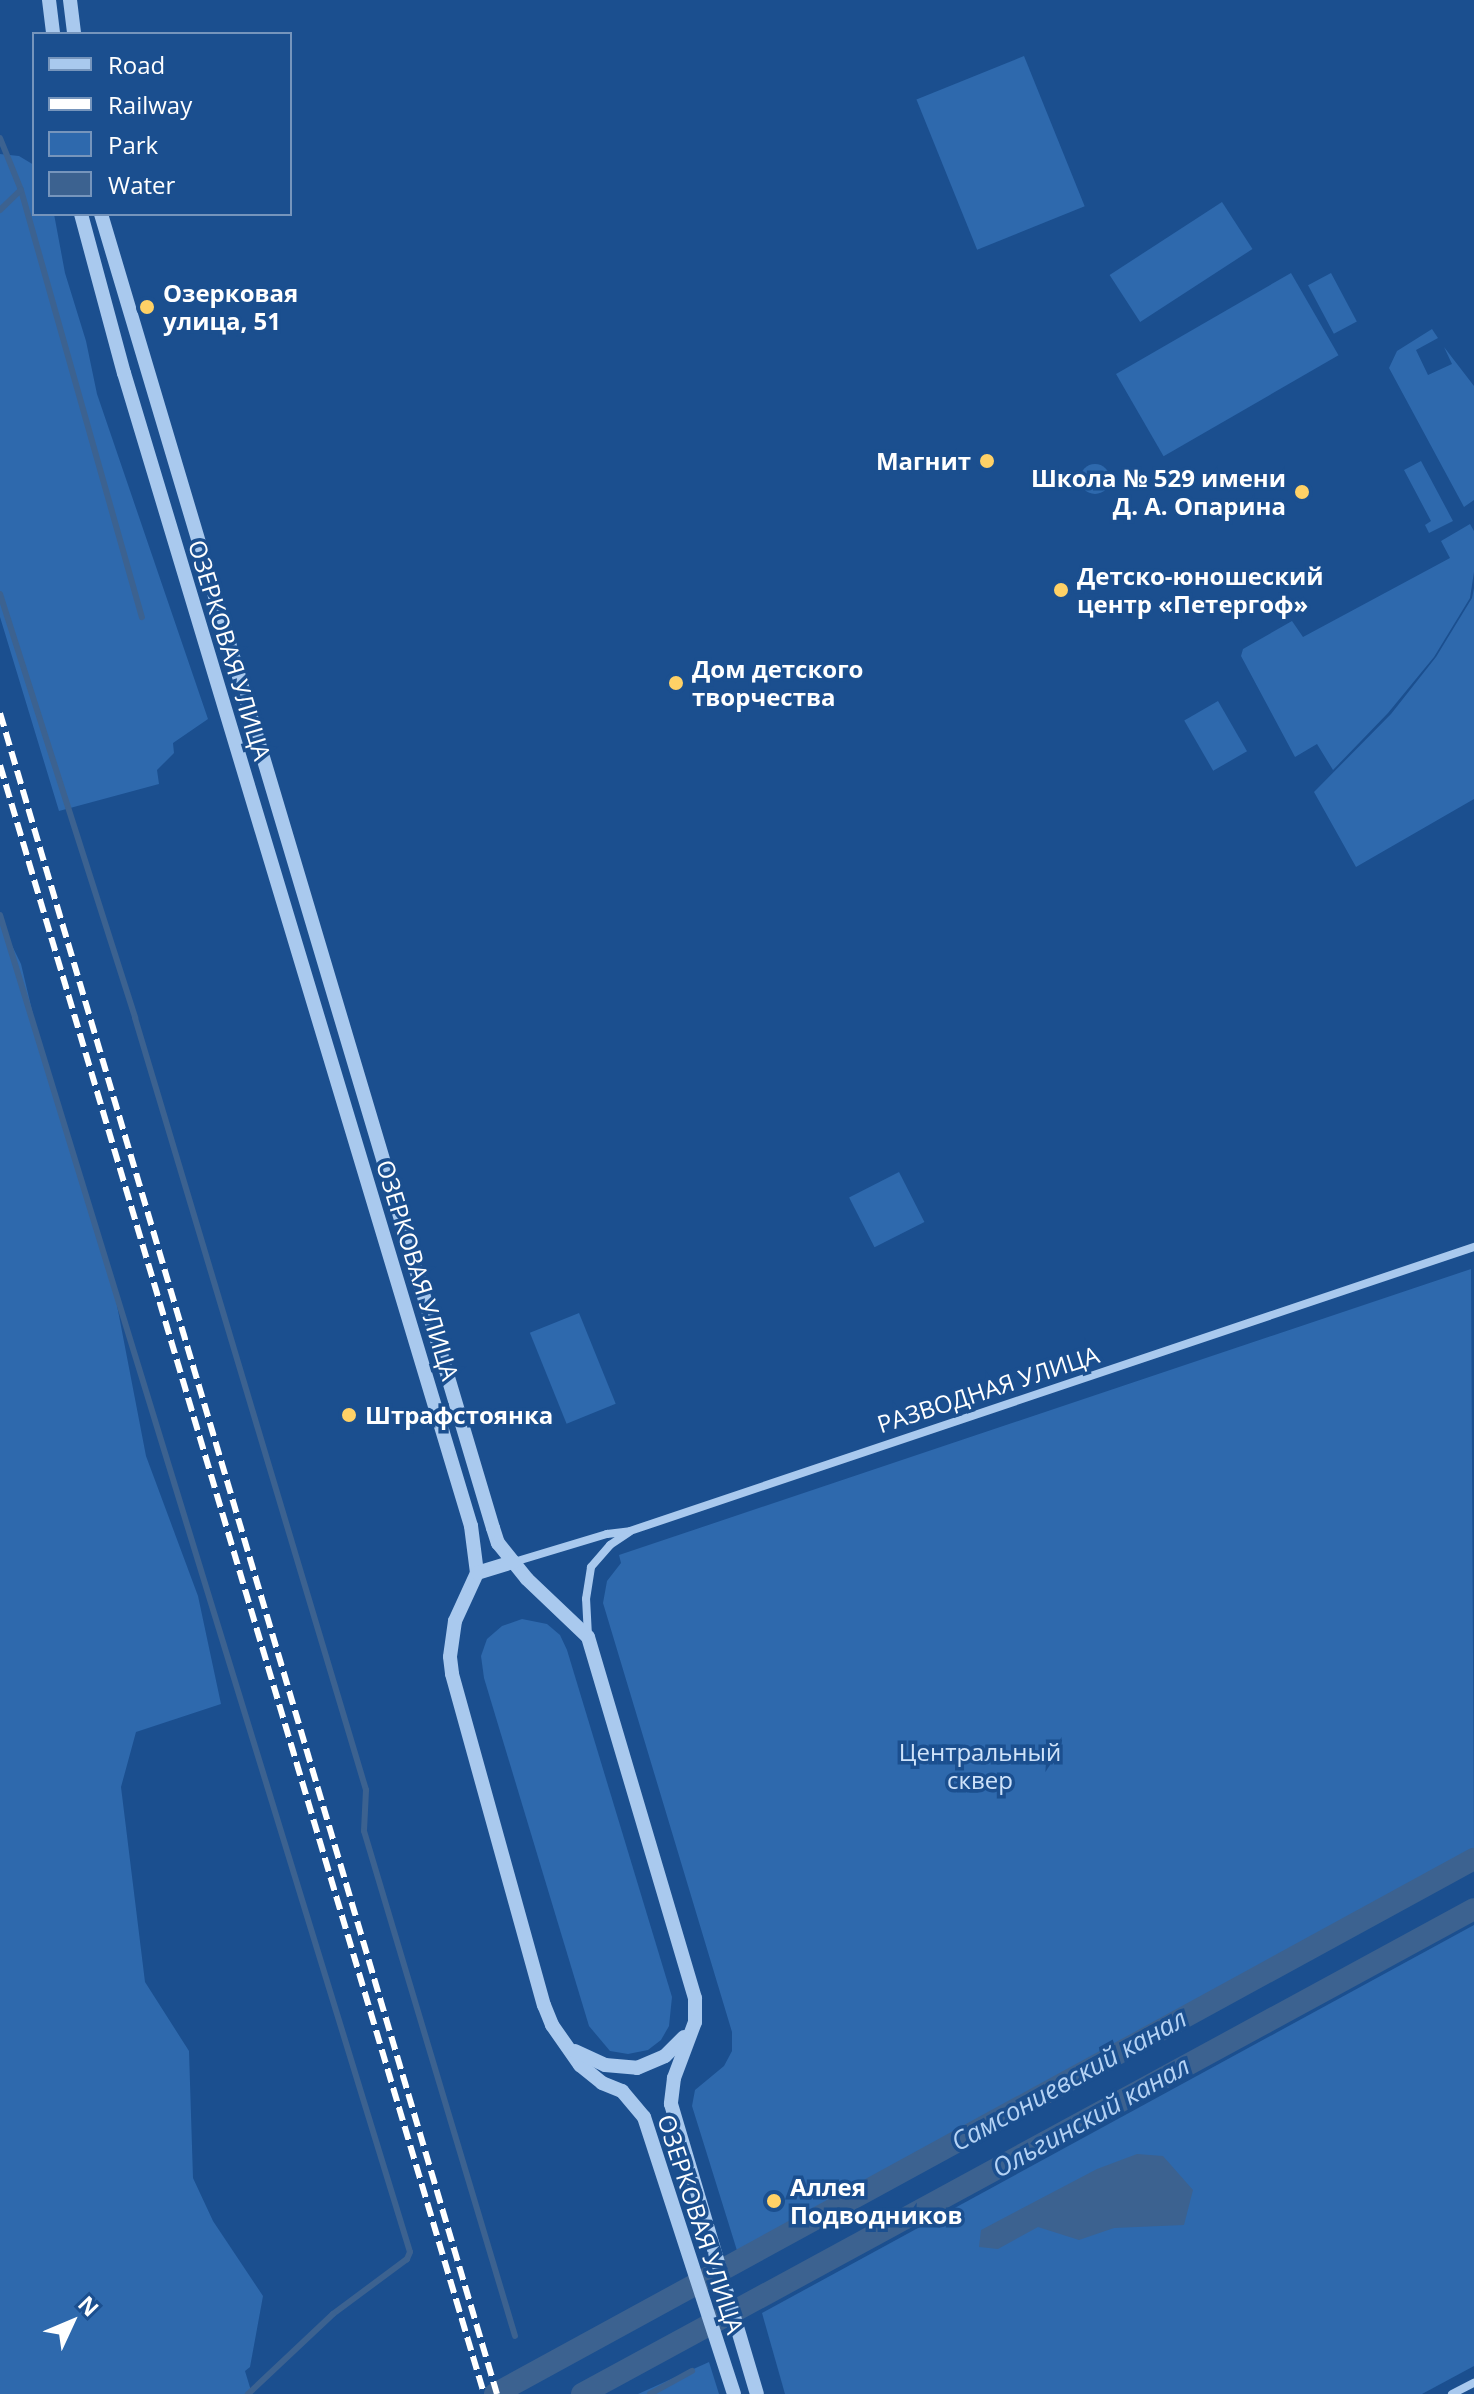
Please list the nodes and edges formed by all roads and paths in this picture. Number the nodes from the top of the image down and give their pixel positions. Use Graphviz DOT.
graph roads {
  1 [pos="49,0"];
  2 [pos="70,0"];
  3 [pos="53,32"];
  4 [pos="74,32"];
  5 [pos="82,216"];
  6 [pos="102,216"];
  7 [pos="1474,1247"];
  8 [pos="630,1531"];
  9 [pos="513,1562"];
  10 [pos="477,1573"];
  11 [pos="588,1637"];
  12 [pos="695,2022"];
  13 [pos="565,2045"];
  14 [pos="1474,2383"];
  15 [pos="734,2394"];
  16 [pos="757,2394"];
  17 [pos="1452,2394"];
  1 -- 3 [label="street"];
  2 -- 4 [label="street"];
  5 -- 10 [label="street, ОЗЕРКОВАЯ УЛИЦА"];
  6 -- 9 [label="street, ОЗЕРКОВАЯ УЛИЦА"];
  7 -- 8 [label="street, РАЗВОДНАЯ УЛИЦА"];
  8 -- 9 [label="street, РАЗВОДНАЯ УЛИЦА"];
  8 -- 11 [label="street, ОЗЕРКОВАЯ УЛИЦА"];
  9 -- 10 [label="street"];
  9 -- 11 [label="street, ОЗЕРКОВАЯ УЛИЦА"];
  10 -- 13 [label="street, ОЗЕРКОВАЯ УЛИЦА"];
  11 -- 12 [label="street, ОЗЕРКОВАЯ УЛИЦА"];
  12 -- 13 [label="street"];
  12 -- 16 [label="street, ОЗЕРКОВАЯ УЛИЦА"];
  13 -- 15 [label="street, ОЗЕРКОВАЯ УЛИЦА"];
  14 -- 17 [label="street"];
}
